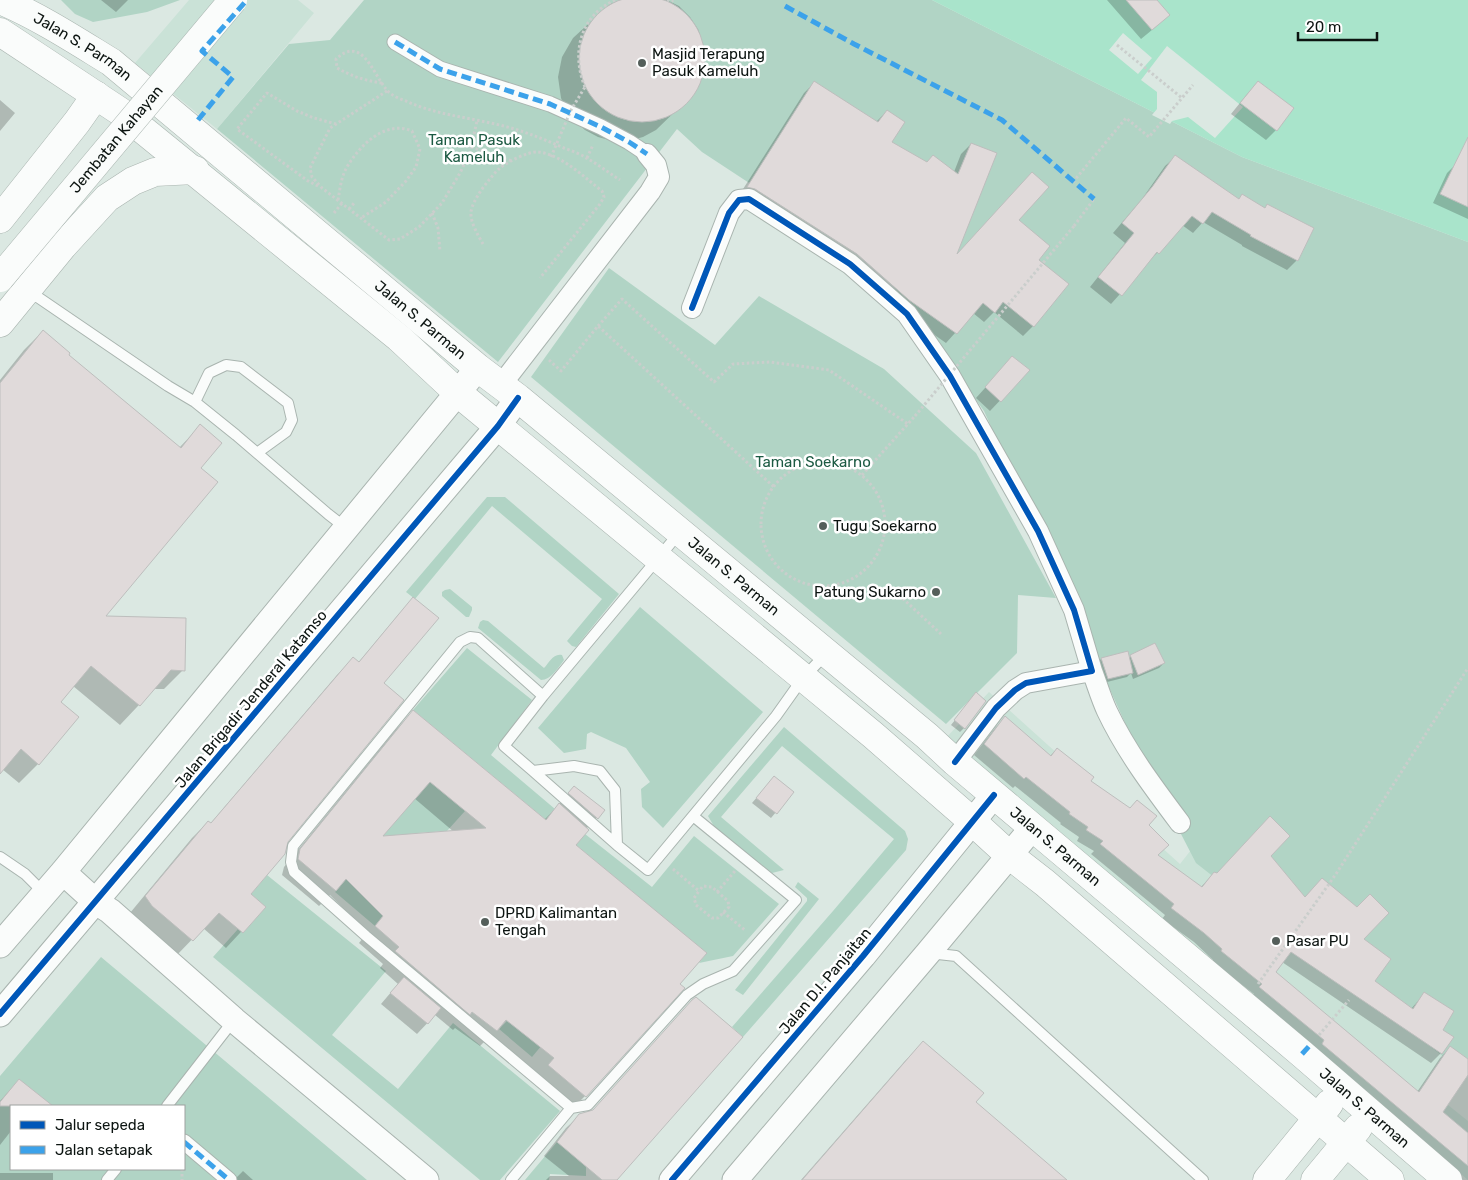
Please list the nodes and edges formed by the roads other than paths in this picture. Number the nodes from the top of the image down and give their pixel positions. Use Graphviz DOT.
graph roads {
  1 [pos="0,0"];
  2 [pos="233,0"];
  3 [pos="0,32"];
  4 [pos="395,42"];
  5 [pos="96,95"];
  6 [pos="647,154"];
  7 [pos="194,170"];
  8 [pos="27,186"];
  9 [pos="0,219"];
  10 [pos="63,246"];
  11 [pos="0,278"];
  12 [pos="26,292"];
  13 [pos="692,308"];
  14 [pos="0,323"];
  15 [pos="478,368"];
  16 [pos="509,392"];
  17 [pos="458,393"];
  18 [pos="195,402"];
  19 [pos="498,426"];
  20 [pos="257,453"];
  21 [pos="347,528"];
  22 [pos="680,532"];
  23 [pos="658,558"];
  24 [pos="827,653"];
  25 [pos="1092,671"];
  26 [pos="804,678"];
  27 [pos="543,696"];
  28 [pos="955,762"];
  29 [pos="533,772"];
  30 [pos="994,795"];
  31 [pos="693,816"];
  32 [pos="973,822"];
  33 [pos="1180,823"];
  34 [pos="1033,827"];
  35 [pos="616,844"];
  36 [pos="1009,856"];
  37 [pos="0,857"];
  38 [pos="62,872"];
  39 [pos="44,894"];
  40 [pos="96,902"];
  41 [pos="0,945"];
  42 [pos="928,953"];
  43 [pos="0,1014"];
  44 [pos="234,1020"];
  45 [pos="1342,1089"];
  46 [pos="168,1105"];
  47 [pos="572,1108"];
  48 [pos="1370,1113"];
  49 [pos="1318,1118"];
  50 [pos="1346,1142"];
  51 [pos="185,1143"];
  52 [pos="115,1170"];
  53 [pos="421,1178"];
  54 [pos="107,1180"];
  55 [pos="229,1180"];
  56 [pos="511,1180"];
  57 [pos="672,1180"];
  58 [pos="735,1180"];
  59 [pos="1203,1180"];
  60 [pos="1267,1180"];
  61 [pos="1315,1180"];
  62 [pos="1390,1180"];
  63 [pos="1448,1180"];
  1 -- 15 [label="main road, Jalan S. Parman"];
  2 -- 11 [label="main road, Jembatan Kahayan, bridge"];
  3 -- 5 [label="main road, Jalan S. Parman"];
  4 -- 6 [label="street"];
  5 -- 7 [label="main road, Jalan S. Parman"];
  5 -- 8 [label="main road"];
  6 -- 16 [label="street"];
  7 -- 10 [label="main road"];
  7 -- 17 [label="main road, Jalan S. Parman"];
  8 -- 9 [label="main road"];
  8 -- 10 [label="main road"];
  10 -- 12 [label="main road"];
  12 -- 14 [label="main road"];
  12 -- 18 [label="lane"];
  13 -- 25 [label="street"];
  15 -- 16 [label="main road, Jalan S. Parman"];
  15 -- 17 [label="street"];
  16 -- 19 [label="street, Jalan Brigadir Jenderal Katamso"];
  16 -- 22 [label="main road, Jalan S. Parman"];
  17 -- 19 [label="main road, Jalan S. Parman"];
  17 -- 21 [label="street"];
  18 -- 20 [label="lane"];
  18 -- 20 [label="lane"];
  19 -- 23 [label="main road, Jalan S. Parman"];
  19 -- 40 [label="street, Jalan Brigadir Jenderal Katamso"];
  20 -- 21 [label="lane"];
  21 -- 38 [label="street"];
  22 -- 23 [label="lane"];
  22 -- 24 [label="main road, Jalan S. Parman"];
  23 -- 26 [label="main road, Jalan S. Parman"];
  23 -- 27 [label="lane"];
  24 -- 26 [label="lane"];
  24 -- 28 [label="main road, Jalan S. Parman"];
  25 -- 28 [label="street"];
  25 -- 33 [label="street"];
  26 -- 31 [label="lane"];
  26 -- 32 [label="main road, Jalan S. Parman"];
  27 -- 29 [label="lane"];
  27 -- 47 [label="lane"];
  28 -- 30 [label="main road, Jalan S. Parman"];
  29 -- 35 [label="lane"];
  29 -- 35 [label="lane"];
  30 -- 32 [label="street, Jalan D.I. Panjaitan"];
  30 -- 34 [label="main road, Jalan S. Parman"];
  31 -- 35 [label="lane"];
  31 -- 47 [label="lane"];
  32 -- 36 [label="main road, Jalan S. Parman"];
  32 -- 57 [label="street, Jalan D.I. Panjaitan"];
  34 -- 36 [label="street"];
  34 -- 45 [label="main road, Jalan S. Parman"];
  36 -- 42 [label="street"];
  36 -- 49 [label="main road, Jalan S. Parman"];
  37 -- 39 [label="lane"];
  38 -- 39 [label="street"];
  38 -- 40 [label="street"];
  39 -- 41 [label="street"];
  40 -- 43 [label="street, Jalan Brigadir Jenderal Katamso"];
  40 -- 44 [label="street"];
  42 -- 58 [label="street"];
  42 -- 59 [label="lane"];
  44 -- 46 [label="lane"];
  44 -- 53 [label="street"];
  45 -- 48 [label="main road, Jalan S. Parman"];
  45 -- 49 [label="main road"];
  47 -- 56 [label="lane"];
  48 -- 50 [label="main road"];
  48 -- 63 [label="main road, Jalan S. Parman"];
  49 -- 50 [label="main road, Jalan S. Parman"];
  49 -- 60 [label="main road"];
  50 -- 61 [label="main road"];
  50 -- 62 [label="main road, Jalan S. Parman"];
  51 -- 55 [label="street"];
  52 -- 54 [label="lane"];
}
